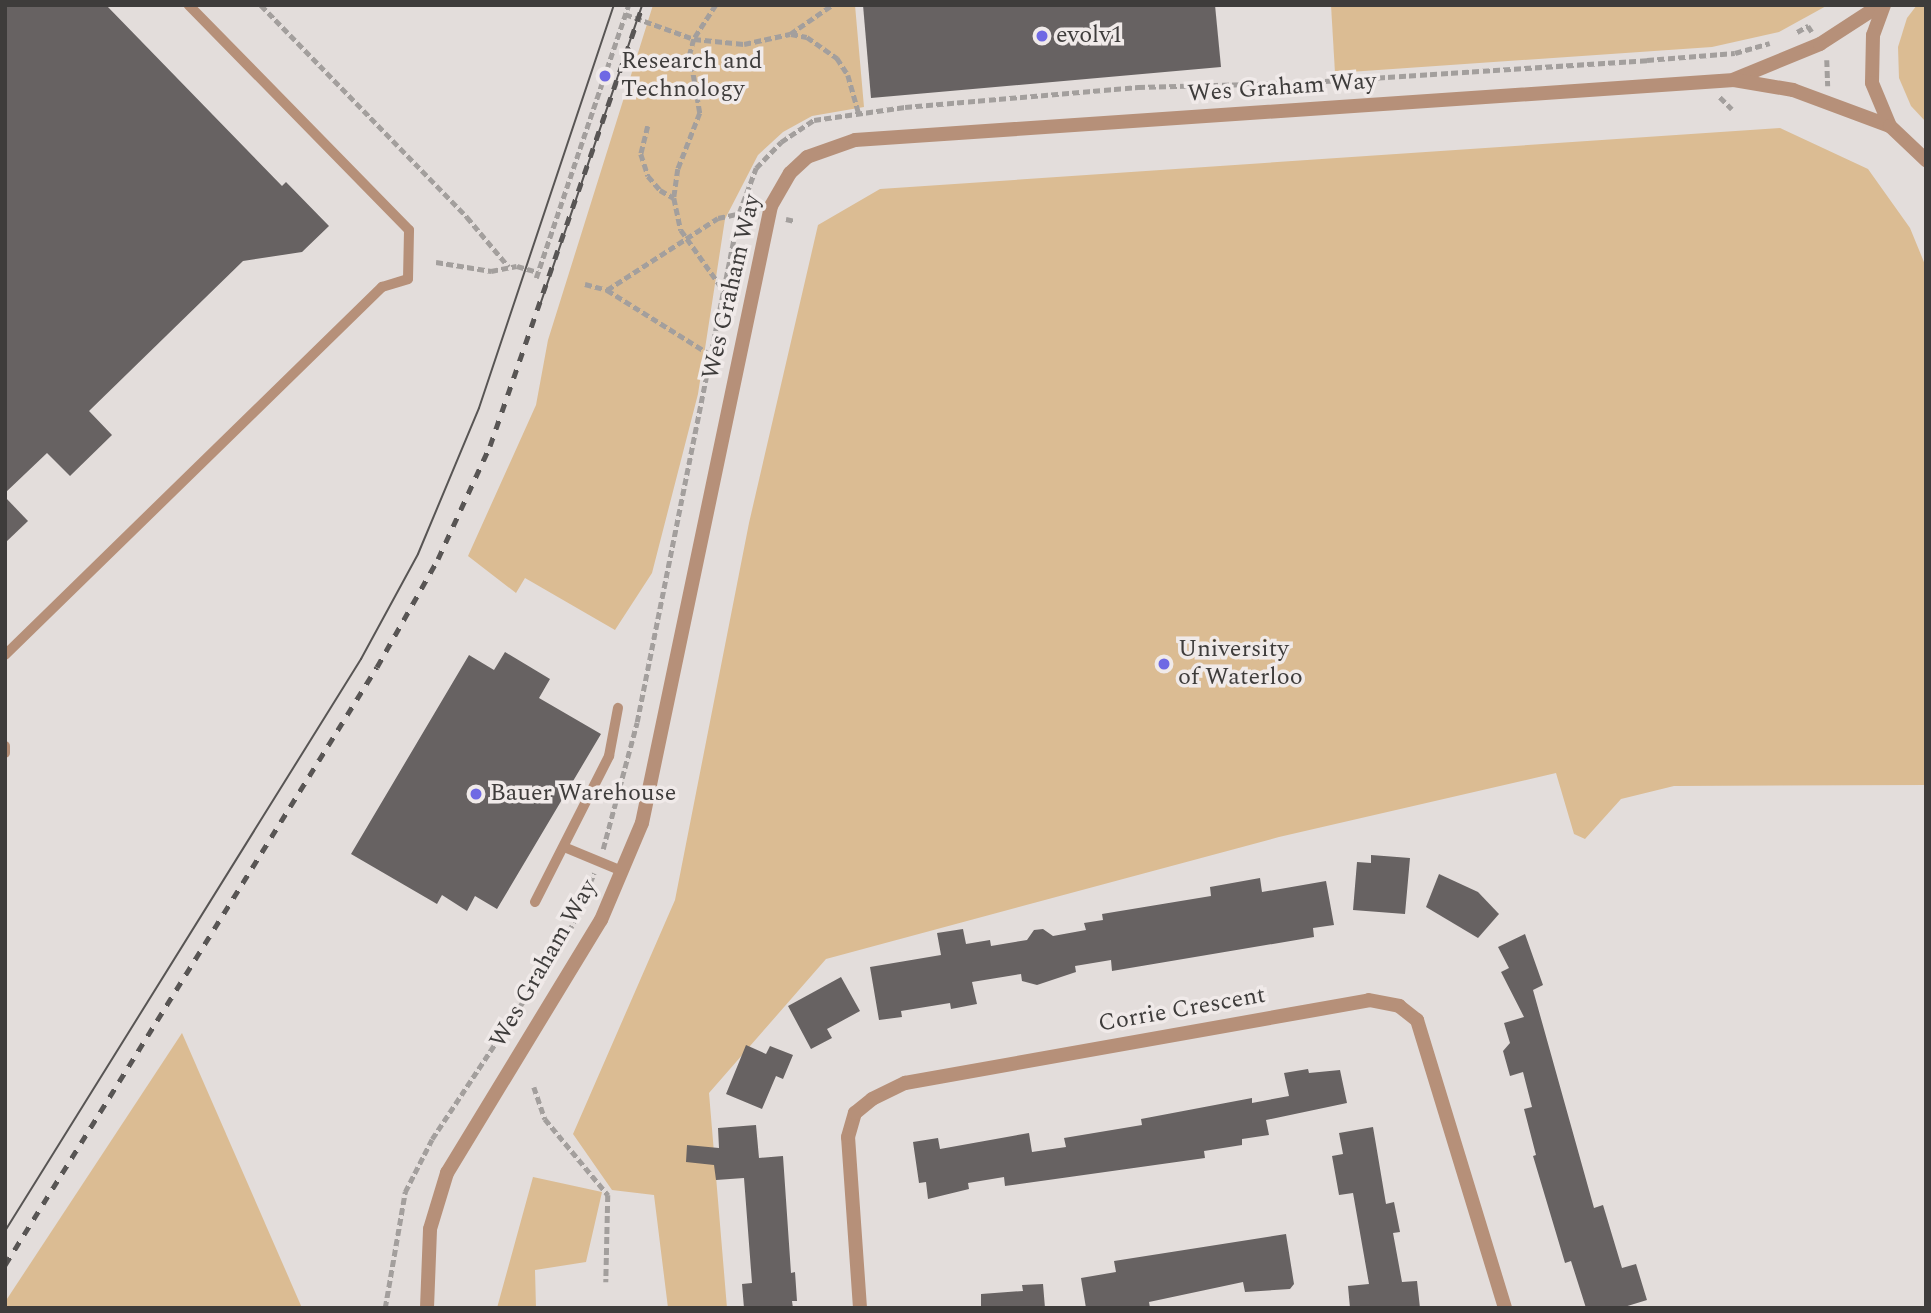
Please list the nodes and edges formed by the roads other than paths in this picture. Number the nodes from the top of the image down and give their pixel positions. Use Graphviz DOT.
graph roads {
  1 [pos="189,5"];
  2 [pos="1882,5"];
  3 [pos="1734,80"];
  4 [pos="1890,126"];
  5 [pos="1926,160"];
  6 [pos="5,655"];
  7 [pos="618,708"];
  8 [pos="5,746"];
  9 [pos="5,753"];
  10 [pos="564,847"];
  11 [pos="622,871"];
  12 [pos="535,902"];
  13 [pos="427,1308"];
  14 [pos="860,1308"];
  15 [pos="1505,1308"];
  1 -- 6 [label="lane"];
  2 -- 3 [label="street, Wes Graham Way"];
  2 -- 4 [label="street"];
  3 -- 4 [label="street, Wes Graham Way"];
  3 -- 11 [label="street, Wes Graham Way"];
  4 -- 5 [label="street"];
  7 -- 10 [label="lane"];
  8 -- 9 [label="lane"];
  10 -- 11 [label="lane"];
  10 -- 12 [label="lane"];
  11 -- 13 [label="street, Wes Graham Way"];
  14 -- 15 [label="street, Corrie Crescent"];
}
